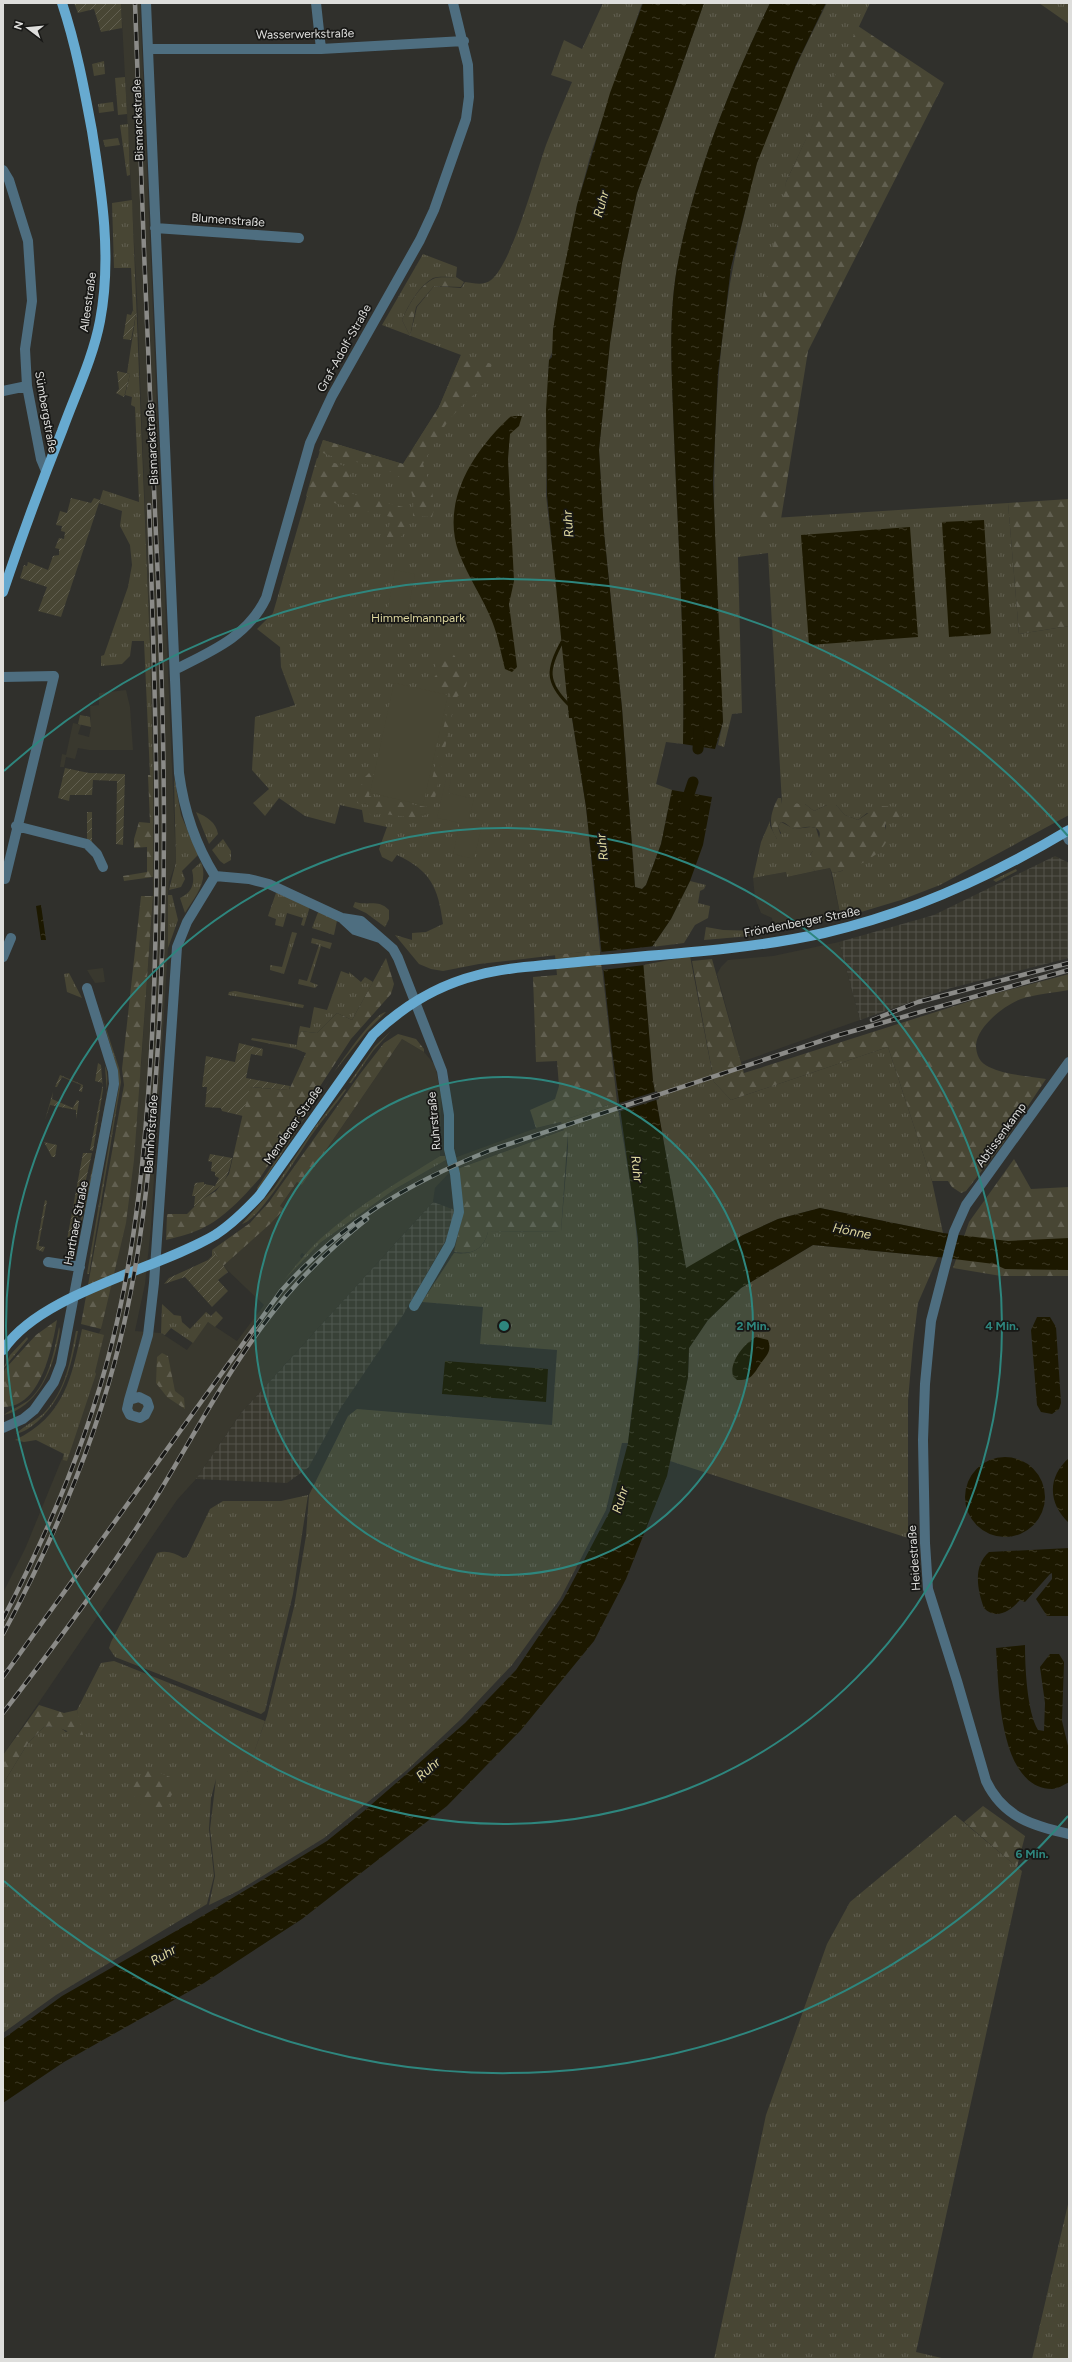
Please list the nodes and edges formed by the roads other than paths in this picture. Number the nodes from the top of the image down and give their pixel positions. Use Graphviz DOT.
graph roads {
  1 [pos="62,3"];
  2 [pos="146,3"];
  3 [pos="316,3"];
  4 [pos="453,3"];
  5 [pos="464,41"];
  6 [pos="148,49"];
  7 [pos="321,49"];
  8 [pos="3,170"];
  9 [pos="155,228"];
  10 [pos="299,238"];
  11 [pos="26,386"];
  12 [pos="3,391"];
  13 [pos="46,471"];
  14 [pos="3,592"];
  15 [pos="176,669"];
  16 [pos="3,670"];
  17 [pos="3,677"];
  18 [pos="18,677"];
  19 [pos="16,826"];
  20 [pos="1068,834"];
  21 [pos="103,867"];
  22 [pos="215,876"];
  23 [pos="5,879"];
  24 [pos="11,938"];
  25 [pos="3,957"];
  26 [pos="615,959"];
  27 [pos="87,988"];
  28 [pos="417,1000"];
  29 [pos="1069,1062"];
  30 [pos="955,1229"];
  31 [pos="48,1262"];
  32 [pos="80,1267"];
  33 [pos="414,1306"];
  34 [pos="3,1350"];
  35 [pos="129,1400"];
  36 [pos="3,1428"];
  37 [pos="1069,1834"];
  1 -- 13 [label="main road, Alleestraße"];
  2 -- 6 [label="street, Bismarckstraße"];
  3 -- 7 [label="street"];
  4 -- 5 [label="street, Graf-Adolf-Straße"];
  5 -- 7 [label="street, Wasserwerkstraße"];
  5 -- 15 [label="street, Graf-Adolf-Straße"];
  6 -- 7 [label="street, Wasserwerkstraße"];
  6 -- 9 [label="street, Bismarckstraße"];
  8 -- 11 [label="street, Sümbergstraße"];
  9 -- 10 [label="street, Blumenstraße"];
  9 -- 15 [label="street, Bismarckstraße"];
  11 -- 12 [label="street"];
  11 -- 13 [label="street, Sümbergstraße"];
  13 -- 14 [label="main road, Alleestraße"];
  15 -- 22 [label="street, Bismarckstraße"];
  16 -- 18 [label="street"];
  17 -- 18 [label="street"];
  18 -- 19 [label="street"];
  19 -- 21 [label="street"];
  19 -- 23 [label="street"];
  20 -- 26 [label="main road, Fröndenberger Straße"];
  22 -- 28 [label="street, Ruhrstraße"];
  22 -- 35 [label="street, Bahnhofstraße"];
  24 -- 25 [label="street"];
  26 -- 28 [label="main road, Mendener Straße"];
  27 -- 32 [label="street, Harthaer Straße"];
  28 -- 33 [label="street, Ruhrstraße"];
  28 -- 34 [label="main road, Mendener Straße"];
  29 -- 30 [label="street, Abtissenkamp"];
  30 -- 37 [label="street, Heidestraße"];
  31 -- 32 [label="street"];
  32 -- 36 [label="street, Harthaer Straße"];
}
